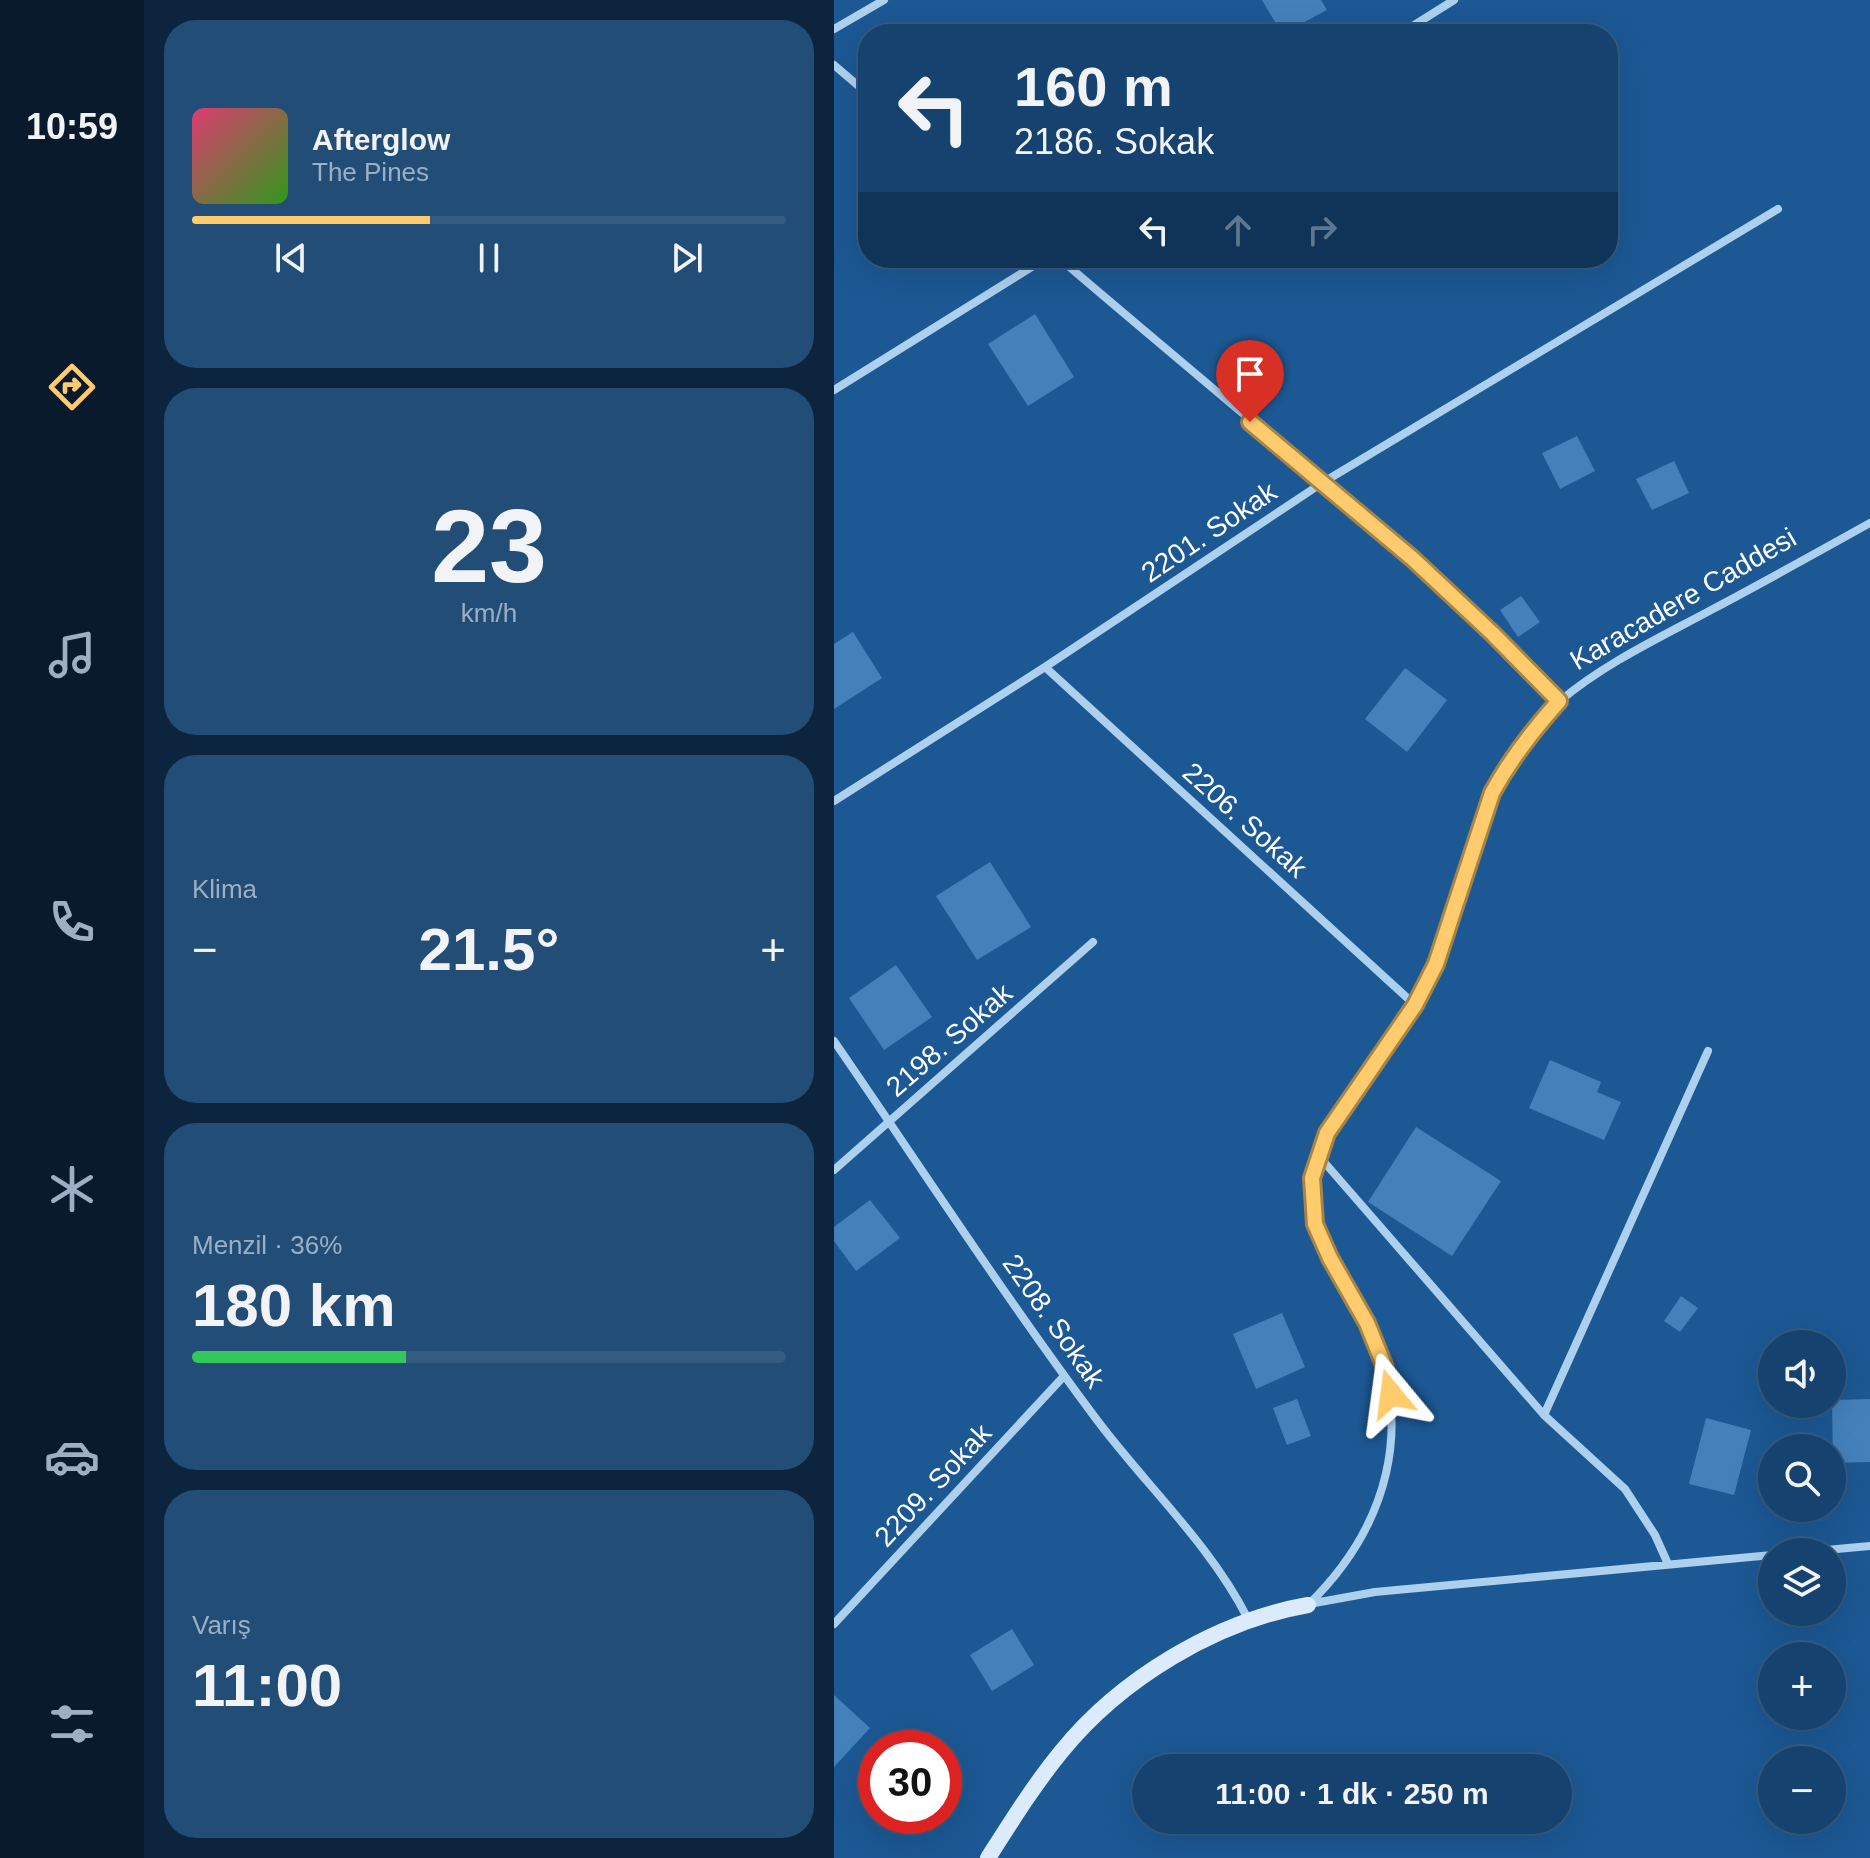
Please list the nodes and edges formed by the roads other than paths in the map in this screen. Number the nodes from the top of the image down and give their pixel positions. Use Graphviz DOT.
graph roads {
  1 [pos="884,0"];
  2 [pos="1454,0"];
  3 [pos="1416,24"];
  4 [pos="834,29"];
  5 [pos="834,65"];
  6 [pos="858,85"];
  7 [pos="1778,209"];
  8 [pos="1030,268"];
  9 [pos="1071,268"];
  10 [pos="834,390"];
  11 [pos="1322,483"];
  12 [pos="1870,523"];
  13 [pos="1045,667"];
  14 [pos="1559,701"];
  15 [pos="834,801"];
  16 [pos="1093,942"];
  17 [pos="1415,1005"];
  18 [pos="834,1041"];
  19 [pos="1708,1051"];
  20 [pos="890,1122"];
  21 [pos="1318,1155"];
  22 [pos="834,1170"];
  23 [pos="1064,1376"];
  24 [pos="1544,1415"];
  25 [pos="1870,1546"];
  26 [pos="1846,1548"];
  27 [pos="1758,1556"];
  28 [pos="1668,1564"];
  29 [pos="1308,1605"];
  30 [pos="1248,1619"];
  31 [pos="834,1624"];
  32 [pos="988,1858"];
  1 -- 4 [label="street"];
  2 -- 3 [label="street"];
  5 -- 6 [label="street"];
  7 -- 11 [label="street, 2201. Sokak"];
  8 -- 10 [label="street"];
  9 -- 11 [label="street"];
  11 -- 13 [label="street, 2201. Sokak"];
  11 -- 14 [label="street"];
  12 -- 14 [label="street, Karacadere Caddesi"];
  13 -- 15 [label="street, 2201. Sokak"];
  13 -- 17 [label="street, 2206. Sokak"];
  14 -- 17 [label="street, Karacadere Caddesi"];
  16 -- 20 [label="street, 2198. Sokak"];
  17 -- 21 [label="street, Karacadere Caddesi"];
  18 -- 20 [label="street, 2208. Sokak"];
  19 -- 24 [label="street"];
  20 -- 22 [label="street, 2198. Sokak"];
  20 -- 23 [label="street, 2208. Sokak"];
  21 -- 24 [label="street"];
  21 -- 29 [label="street, Karacadere Caddesi"];
  23 -- 30 [label="street, 2208. Sokak"];
  23 -- 31 [label="street, 2209. Sokak"];
  24 -- 28 [label="street"];
  25 -- 26 [label="street"];
  27 -- 28 [label="street"];
  28 -- 29 [label="street"];
  29 -- 30 [label="street"];
  30 -- 32 [label="street"];
}
